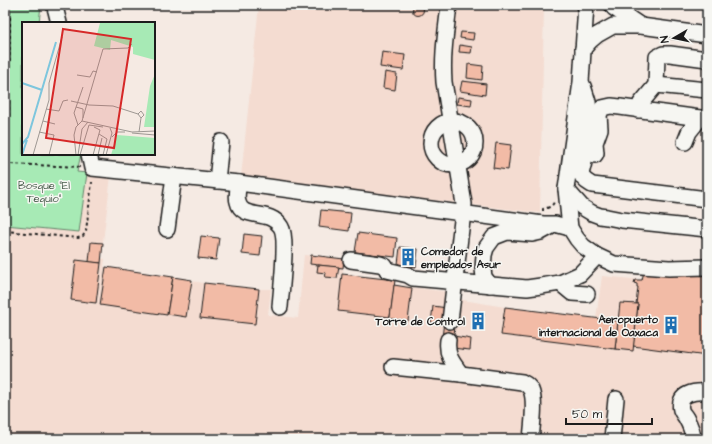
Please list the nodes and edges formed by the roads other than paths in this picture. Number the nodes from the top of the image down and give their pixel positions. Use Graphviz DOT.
graph roads {
  1 [pos="54,5"];
  2 [pos="450,5"];
  3 [pos="586,5"];
  4 [pos="612,5"];
  5 [pos="59,22"];
  6 [pos="641,26"];
  7 [pos="707,35"];
  8 [pos="583,49"];
  9 [pos="707,59"];
  10 [pos="581,82"];
  11 [pos="656,85"];
  12 [pos="707,90"];
  13 [pos="638,110"];
  14 [pos="703,118"];
  15 [pos="450,121"];
  16 [pos="222,142"];
  17 [pos="685,142"];
  18 [pos="595,155"];
  19 [pos="91,161"];
  20 [pos="457,166"];
  21 [pos="174,176"];
  22 [pos="217,181"];
  23 [pos="239,183"];
  24 [pos="566,190"];
  25 [pos="707,199"];
  26 [pos="463,212"];
  27 [pos="555,224"];
  28 [pos="570,228"];
  29 [pos="167,229"];
  30 [pos="707,229"];
  31 [pos="597,256"];
  32 [pos="350,260"];
  33 [pos="707,266"];
  34 [pos="455,282"];
  35 [pos="560,283"];
  36 [pos="490,284"];
  37 [pos="587,294"];
  38 [pos="280,307"];
  39 [pos="450,320"];
  40 [pos="448,340"];
  41 [pos="393,367"];
  42 [pos="461,374"];
  43 [pos="707,392"];
  44 [pos="616,399"];
  45 [pos="531,439"];
  46 [pos="612,439"];
  47 [pos="693,439"];
  1 -- 5 [label="street"];
  2 -- 15 [label="street"];
  3 -- 8 [label="street"];
  4 -- 6 [label="street"];
  6 -- 7 [label="street"];
  6 -- 8 [label="street"];
  8 -- 10 [label="street"];
  9 -- 11 [label="street"];
  10 -- 24 [label="street"];
  10 -- 25 [label="street"];
  11 -- 12 [label="street"];
  11 -- 13 [label="street"];
  13 -- 14 [label="street"];
  13 -- 18 [label="street"];
  14 -- 17 [label="street"];
  15 -- 20 [label="street"];
  15 -- 20 [label="street"];
  15 -- 20 [label="street"];
  16 -- 22 [label="street"];
  19 -- 21 [label="street"];
  20 -- 26 [label="street"];
  21 -- 22 [label="street"];
  21 -- 29 [label="street"];
  22 -- 23 [label="street"];
  23 -- 26 [label="street"];
  23 -- 38 [label="street"];
  24 -- 28 [label="street"];
  24 -- 30 [label="street"];
  26 -- 27 [label="street"];
  26 -- 34 [label="street"];
  27 -- 28 [label="street"];
  27 -- 36 [label="street"];
  28 -- 31 [label="street"];
  31 -- 33 [label="street"];
  31 -- 35 [label="street"];
  32 -- 34 [label="street"];
  34 -- 36 [label="street"];
  34 -- 39 [label="street"];
  35 -- 36 [label="street"];
  35 -- 37 [label="street"];
  40 -- 42 [label="street"];
  41 -- 42 [label="street"];
  42 -- 45 [label="street"];
  43 -- 47 [label="street"];
  44 -- 46 [label="street"];
}
